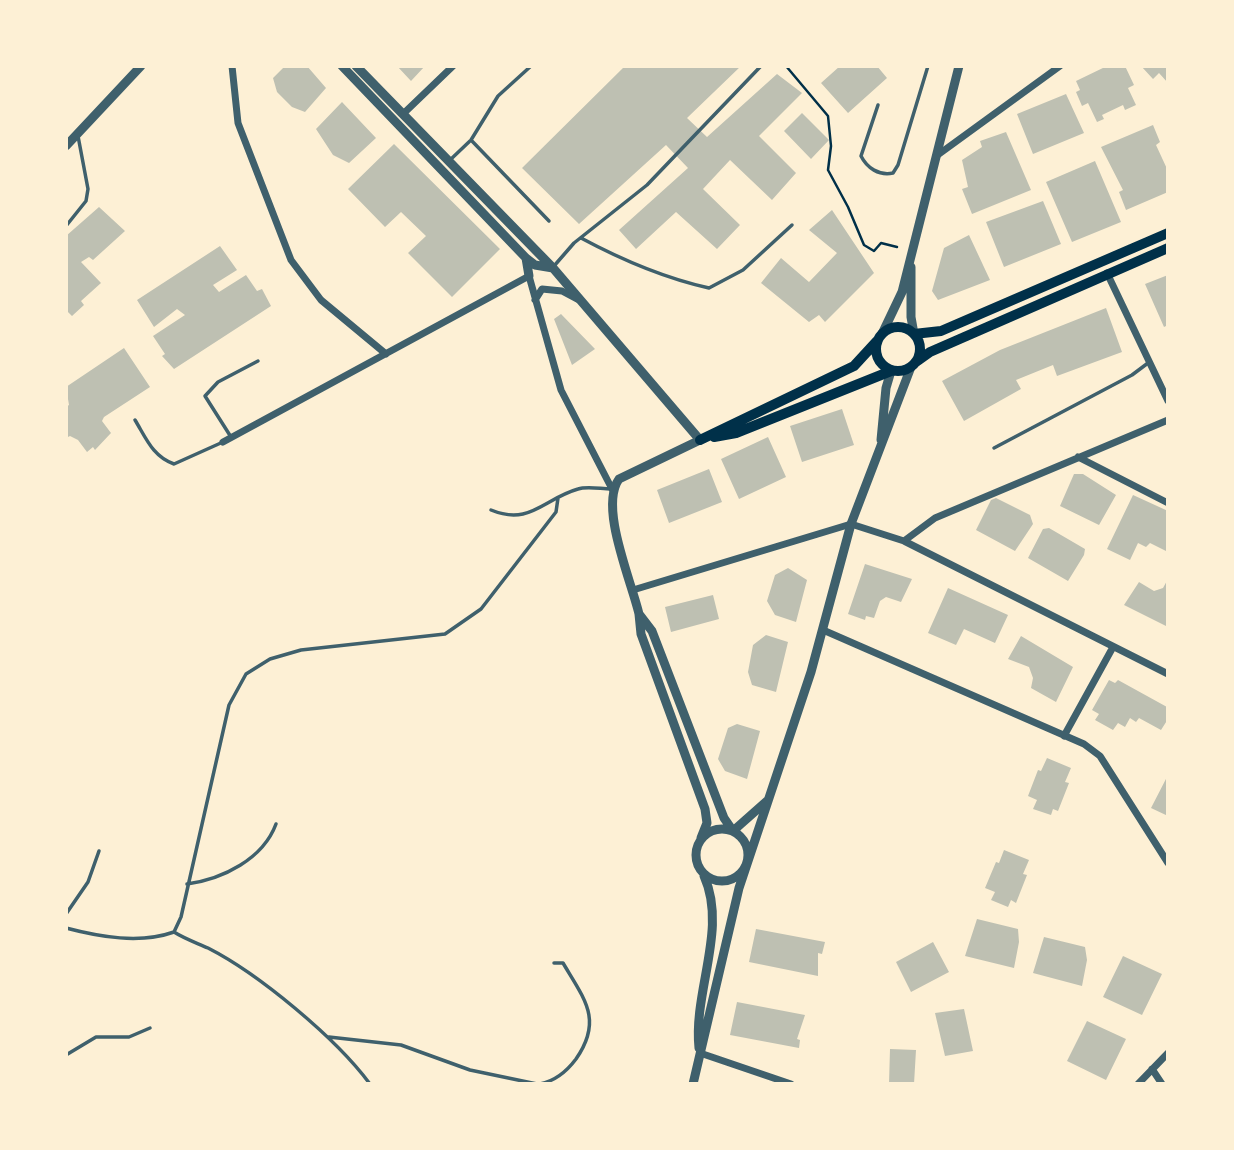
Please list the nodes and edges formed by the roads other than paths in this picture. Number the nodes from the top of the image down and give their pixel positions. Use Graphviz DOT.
graph roads {
  1 [pos="141,66"];
  2 [pos="232,66"];
  3 [pos="342,66"];
  4 [pos="356,66"];
  5 [pos="453,66"];
  6 [pos="531,66"];
  7 [pos="761,66"];
  8 [pos="928,66"];
  9 [pos="959,66"];
  10 [pos="1060,66"];
  11 [pos="878,105"];
  12 [pos="403,114"];
  13 [pos="77,134"];
  14 [pos="471,140"];
  15 [pos="66,146"];
  16 [pos="939,154"];
  17 [pos="448,161"];
  18 [pos="549,222"];
  19 [pos="792,225"];
  20 [pos="66,226"];
  21 [pos="1167,233"];
  22 [pos="581,238"];
  23 [pos="1167,248"];
  24 [pos="526,258"];
  25 [pos="911,259"];
  26 [pos="553,268"];
  27 [pos="1107,273"];
  28 [pos="529,276"];
  29 [pos="577,299"];
  30 [pos="535,300"];
  31 [pos="914,334"];
  32 [pos="879,337"];
  33 [pos="386,354"];
  34 [pos="257,360"];
  35 [pos="1148,363"];
  36 [pos="914,365"];
  37 [pos="891,371"];
  38 [pos="1167,401"];
  39 [pos="135,420"];
  40 [pos="1167,420"];
  41 [pos="232,437"];
  42 [pos="700,440"];
  43 [pos="223,442"];
  44 [pos="880,448"];
  45 [pos="994,448"];
  46 [pos="1078,457"];
  47 [pos="611,489"];
  48 [pos="558,498"];
  49 [pos="1167,503"];
  50 [pos="491,510"];
  51 [pos="851,524"];
  52 [pos="904,541"];
  53 [pos="633,590"];
  54 [pos="639,614"];
  55 [pos="823,630"];
  56 [pos="1113,647"];
  57 [pos="1167,674"];
  58 [pos="1065,736"];
  59 [pos="769,799"];
  60 [pos="276,824"];
  61 [pos="733,831"];
  62 [pos="701,838"];
  63 [pos="99,852"];
  64 [pos="748,860"];
  65 [pos="1167,863"];
  66 [pos="704,876"];
  67 [pos="187,884"];
  68 [pos="66,915"];
  69 [pos="66,928"];
  70 [pos="174,932"];
  71 [pos="554,962"];
  72 [pos="150,1028"];
  73 [pos="327,1037"];
  74 [pos="700,1053"];
  75 [pos="1167,1053"];
  76 [pos="66,1055"];
  77 [pos="1152,1069"];
  78 [pos="370,1083"];
  79 [pos="539,1083"];
  80 [pos="693,1083"];
  81 [pos="792,1083"];
  82 [pos="1138,1083"];
  83 [pos="1162,1083"];
  1 -- 13 [label="street"];
  2 -- 33 [label="street"];
  3 -- 24 [label="street"];
  4 -- 12 [label="street"];
  5 -- 12 [label="street"];
  6 -- 14 [label="lane"];
  7 -- 22 [label="lane"];
  8 -- 11 [label="lane"];
  9 -- 16 [label="street"];
  10 -- 16 [label="street"];
  12 -- 17 [label="street"];
  13 -- 15 [label="street"];
  13 -- 20 [label="lane"];
  14 -- 17 [label="lane"];
  14 -- 18 [label="lane"];
  16 -- 25 [label="street"];
  17 -- 26 [label="street"];
  19 -- 22 [label="lane"];
  21 -- 31 [label="main road"];
  22 -- 26 [label="lane"];
  23 -- 27 [label="main road"];
  24 -- 26 [label="street"];
  24 -- 28 [label="street"];
  25 -- 31 [label="street"];
  25 -- 32 [label="street"];
  26 -- 29 [label="street"];
  27 -- 35 [label="street"];
  27 -- 36 [label="main road"];
  28 -- 30 [label="street"];
  28 -- 33 [label="street"];
  29 -- 30 [label="street"];
  29 -- 42 [label="street"];
  30 -- 47 [label="street"];
  31 -- 32 [label="main road"];
  31 -- 36 [label="main road"];
  32 -- 37 [label="main road"];
  32 -- 42 [label="main road"];
  33 -- 41 [label="street"];
  34 -- 41 [label="lane"];
  35 -- 38 [label="street"];
  35 -- 45 [label="lane"];
  36 -- 37 [label="main road"];
  36 -- 44 [label="street"];
  37 -- 42 [label="main road"];
  37 -- 44 [label="street"];
  39 -- 43 [label="lane"];
  40 -- 46 [label="street"];
  41 -- 43 [label="street"];
  42 -- 47 [label="street"];
  44 -- 51 [label="street"];
  46 -- 49 [label="street"];
  46 -- 52 [label="street"];
  47 -- 48 [label="lane"];
  47 -- 53 [label="street"];
  48 -- 50 [label="lane"];
  48 -- 67 [label="lane"];
  51 -- 52 [label="street"];
  51 -- 53 [label="street"];
  51 -- 55 [label="street"];
  52 -- 56 [label="street"];
  53 -- 54 [label="street"];
  54 -- 61 [label="street"];
  54 -- 62 [label="street"];
  55 -- 58 [label="street"];
  55 -- 59 [label="street"];
  56 -- 57 [label="street"];
  56 -- 58 [label="street"];
  58 -- 65 [label="street"];
  59 -- 61 [label="street"];
  59 -- 64 [label="street"];
  60 -- 67 [label="lane"];
  61 -- 62 [label="street"];
  61 -- 64 [label="street"];
  62 -- 66 [label="street"];
  63 -- 68 [label="lane"];
  64 -- 66 [label="street"];
  64 -- 74 [label="street"];
  66 -- 74 [label="street"];
  67 -- 70 [label="lane"];
  69 -- 70 [label="lane"];
  70 -- 73 [label="lane"];
  71 -- 79 [label="lane"];
  72 -- 76 [label="lane"];
  73 -- 78 [label="lane"];
  73 -- 79 [label="lane"];
  74 -- 80 [label="street"];
  74 -- 81 [label="street"];
  75 -- 77 [label="street"];
  77 -- 82 [label="street"];
  77 -- 83 [label="street"];
}
